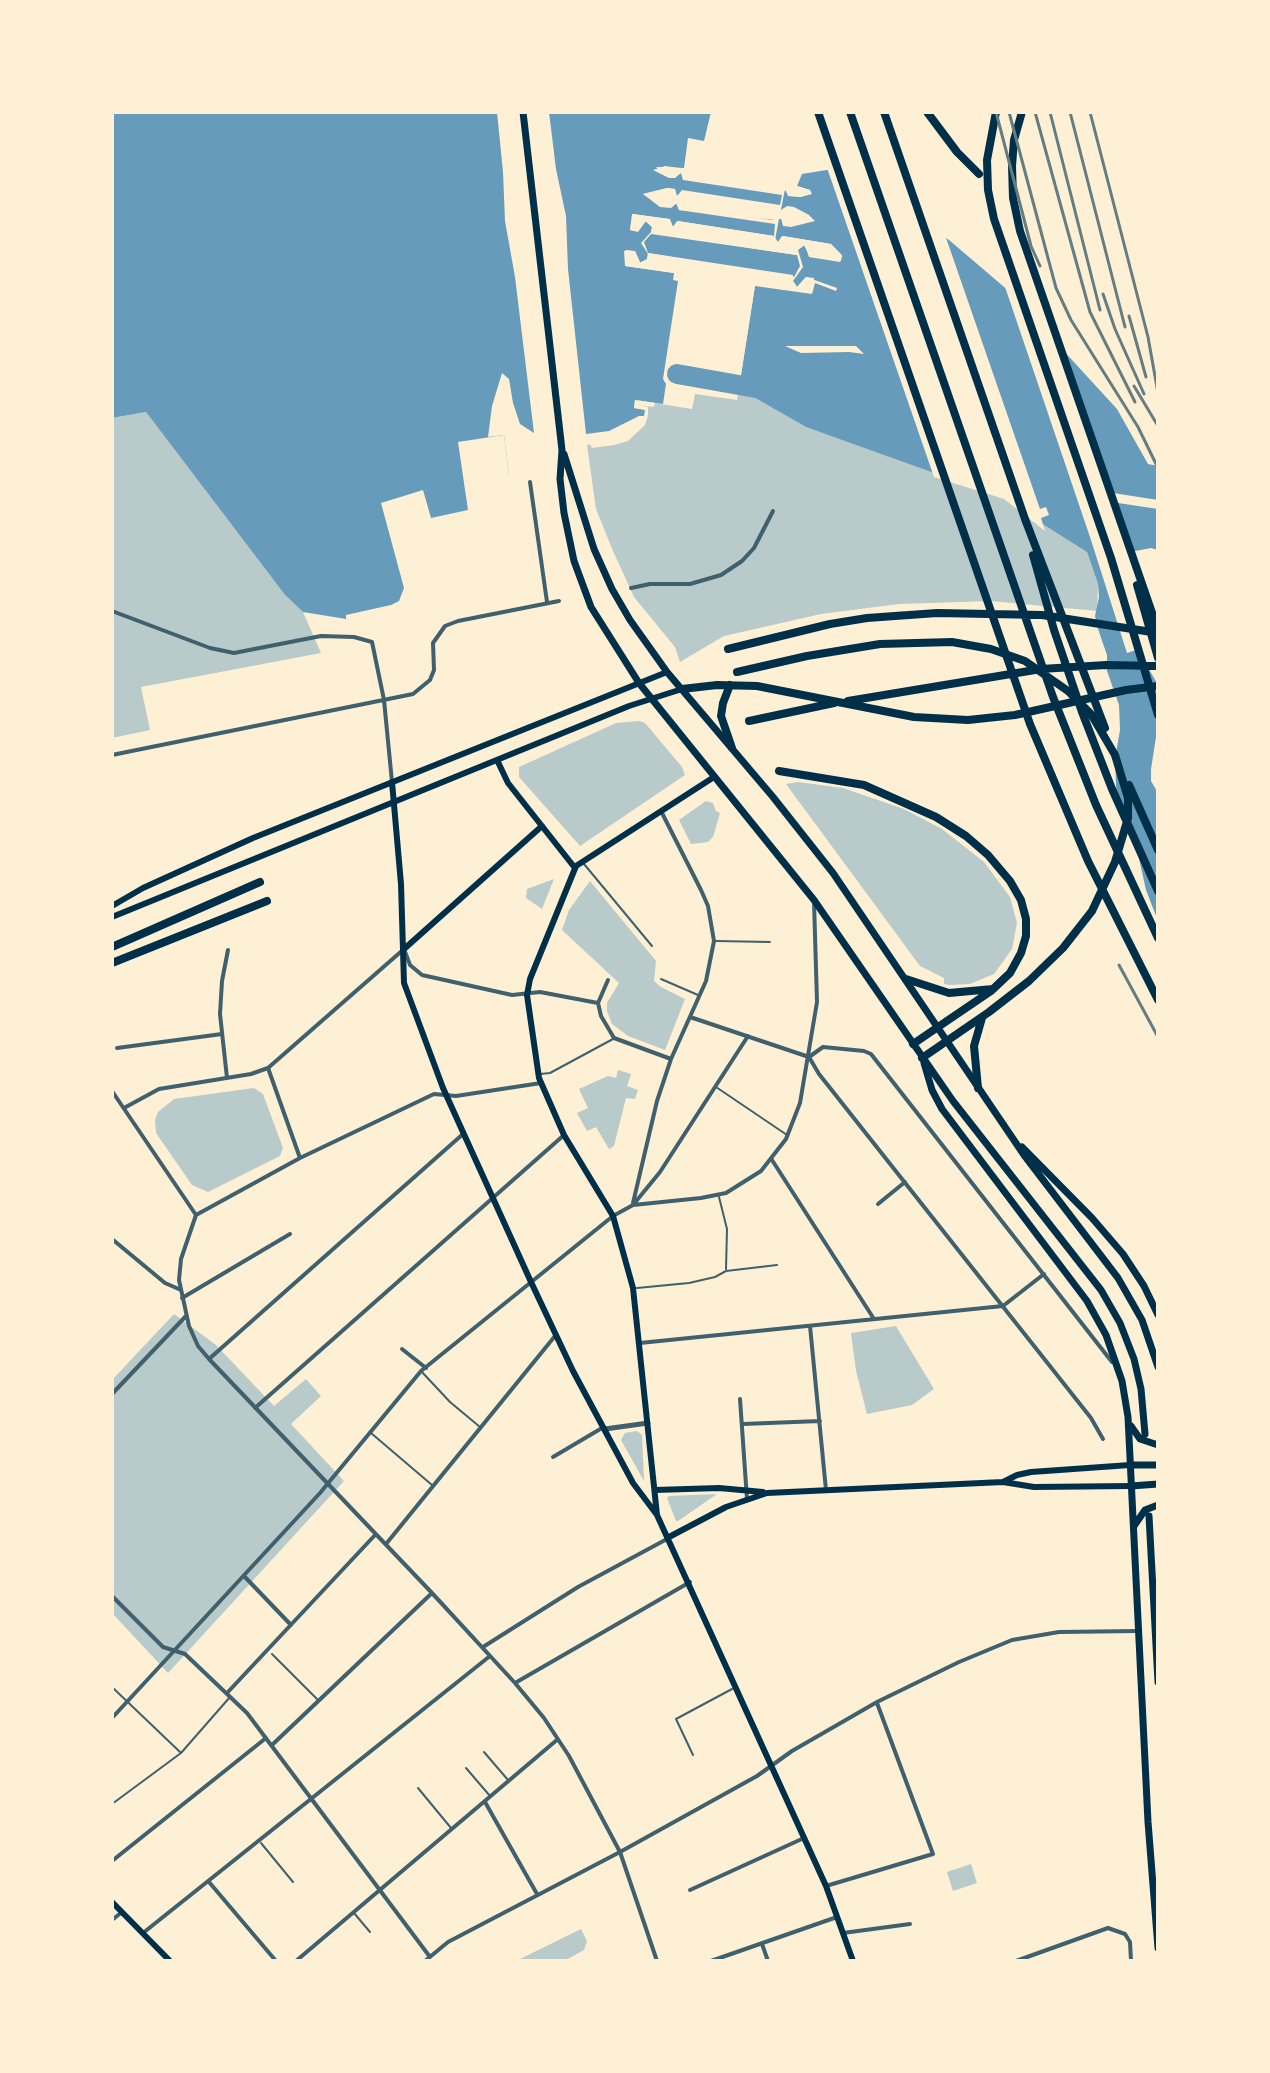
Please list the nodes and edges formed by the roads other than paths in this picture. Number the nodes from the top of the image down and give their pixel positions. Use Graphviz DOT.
graph roads {
  1 [pos="523,112"];
  2 [pos="818,112"];
  3 [pos="850,112"];
  4 [pos="884,112"];
  5 [pos="927,112"];
  6 [pos="996,112"];
  7 [pos="1022,112"];
  8 [pos="979,174"];
  9 [pos="562,450"];
  10 [pos="530,482"];
  11 [pos="773,511"];
  12 [pos="1025,519"];
  13 [pos="1132,556"];
  14 [pos="631,588"];
  15 [pos="559,601"];
  16 [pos="547,603"];
  17 [pos="112,611"];
  18 [pos="1158,631"];
  19 [pos="728,649"];
  20 [pos="1158,658"];
  21 [pos="1158,666"];
  22 [pos="667,672"];
  23 [pos="737,672"];
  24 [pos="639,683"];
  25 [pos="730,685"];
  26 [pos="1158,686"];
  27 [pos="682,689"];
  28 [pos="651,699"];
  29 [pos="384,700"];
  30 [pos="1158,715"];
  31 [pos="749,721"];
  32 [pos="732,748"];
  33 [pos="113,754"];
  34 [pos="498,762"];
  35 [pos="779,771"];
  36 [pos="714,777"];
  37 [pos="392,782"];
  38 [pos="393,801"];
  39 [pos="661,811"];
  40 [pos="542,826"];
  41 [pos="1158,850"];
  42 [pos="582,861"];
  43 [pos="575,868"];
  44 [pos="260,882"];
  45 [pos="1158,891"];
  46 [pos="814,900"];
  47 [pos="267,901"];
  48 [pos="112,906"];
  49 [pos="112,917"];
  50 [pos="1158,938"];
  51 [pos="714,941"];
  52 [pos="770,942"];
  53 [pos="652,946"];
  54 [pos="112,947"];
  55 [pos="404,949"];
  56 [pos="228,950"];
  57 [pos="112,963"];
  58 [pos="661,979"];
  59 [pos="906,979"];
  60 [pos="608,980"];
  61 [pos="994,989"];
  62 [pos="527,995"];
  63 [pos="699,995"];
  64 [pos="1158,1000"];
  65 [pos="598,1003"];
  66 [pos="690,1017"];
  67 [pos="982,1018"];
  68 [pos="938,1027"];
  69 [pos="222,1034"];
  70 [pos="748,1036"];
  71 [pos="614,1038"];
  72 [pos="947,1042"];
  73 [pos="913,1044"];
  74 [pos="117,1048"];
  75 [pos="809,1057"];
  76 [pos="922,1058"];
  77 [pos="671,1059"];
  78 [pos="268,1068"];
  79 [pos="538,1074"];
  80 [pos="227,1078"];
  81 [pos="541,1082"];
  82 [pos="716,1087"];
  83 [pos="978,1088"];
  84 [pos="112,1091"];
  85 [pos="445,1094"];
  86 [pos="124,1108"];
  87 [pos="1007,1131"];
  88 [pos="463,1134"];
  89 [pos="564,1135"];
  90 [pos="788,1135"];
  91 [pos="300,1158"];
  92 [pos="772,1160"];
  93 [pos="905,1182"];
  94 [pos="718,1195"];
  95 [pos="492,1198"];
  96 [pos="878,1204"];
  97 [pos="633,1205"];
  98 [pos="196,1215"];
  99 [pos="613,1216"];
  100 [pos="290,1234"];
  101 [pos="112,1239"];
  102 [pos="777,1265"];
  103 [pos="726,1271"];
  104 [pos="1044,1274"];
  105 [pos="531,1282"];
  106 [pos="633,1288"];
  107 [pos="181,1290"];
  108 [pos="182,1298"];
  109 [pos="1003,1306"];
  110 [pos="1158,1315"];
  111 [pos="186,1316"];
  112 [pos="874,1319"];
  113 [pos="810,1326"];
  114 [pos="557,1334"];
  115 [pos="640,1343"];
  116 [pos="402,1349"];
  117 [pos="209,1359"];
  118 [pos="1158,1367"];
  119 [pos="423,1369"];
  120 [pos="1119,1369"];
  121 [pos="112,1394"];
  122 [pos="740,1399"];
  123 [pos="255,1408"];
  124 [pos="1128,1417"];
  125 [pos="820,1421"];
  126 [pos="648,1422"];
  127 [pos="742,1424"];
  128 [pos="481,1428"];
  129 [pos="605,1428"];
  130 [pos="371,1433"];
  131 [pos="1145,1434"];
  132 [pos="1103,1439"];
  133 [pos="1158,1445"];
  134 [pos="553,1457"];
  135 [pos="1130,1465"];
  136 [pos="1158,1465"];
  137 [pos="1003,1482"];
  138 [pos="327,1484"];
  139 [pos="1158,1484"];
  140 [pos="433,1485"];
  141 [pos="1131,1486"];
  142 [pos="655,1490"];
  143 [pos="747,1490"];
  144 [pos="826,1490"];
  145 [pos="771,1493"];
  146 [pos="747,1499"];
  147 [pos="1158,1505"];
  148 [pos="657,1515"];
  149 [pos="1149,1516"];
  150 [pos="1133,1529"];
  151 [pos="376,1534"];
  152 [pos="669,1537"];
  153 [pos="386,1544"];
  154 [pos="244,1576"];
  155 [pos="690,1582"];
  156 [pos="432,1593"];
  157 [pos="112,1596"];
  158 [pos="291,1625"];
  159 [pos="1138,1631"];
  160 [pos="483,1647"];
  161 [pos="173,1651"];
  162 [pos="272,1654"];
  163 [pos="490,1656"];
  164 [pos="1158,1682"];
  165 [pos="515,1683"];
  166 [pos="736,1686"];
  167 [pos="112,1687"];
  168 [pos="229,1695"];
  169 [pos="319,1701"];
  170 [pos="126,1702"];
  171 [pos="877,1702"];
  172 [pos="112,1718"];
  173 [pos="266,1738"];
  174 [pos="558,1739"];
  175 [pos="272,1745"];
  176 [pos="484,1752"];
  177 [pos="181,1753"];
  178 [pos="693,1755"];
  179 [pos="772,1765"];
  180 [pos="466,1768"];
  181 [pos="509,1780"];
  182 [pos="418,1788"];
  183 [pos="491,1796"];
  184 [pos="311,1799"];
  185 [pos="485,1802"];
  186 [pos="112,1804"];
  187 [pos="451,1829"];
  188 [pos="804,1838"];
  189 [pos="260,1841"];
  190 [pos="620,1852"];
  191 [pos="112,1861"];
  192 [pos="209,1882"];
  193 [pos="293,1882"];
  194 [pos="826,1886"];
  195 [pos="379,1890"];
  196 [pos="690,1890"];
  197 [pos="537,1894"];
  198 [pos="112,1902"];
  199 [pos="122,1912"];
  200 [pos="353,1912"];
  201 [pos="837,1917"];
  202 [pos="112,1920"];
  203 [pos="910,1924"];
  204 [pos="370,1932"];
  205 [pos="143,1933"];
  206 [pos="843,1933"];
  207 [pos="762,1944"];
  208 [pos="1158,1948"];
  209 [pos="428,1959"];
  210 [pos="657,1960"];
  211 [pos="170,1961"];
  212 [pos="276,1961"];
  213 [pos="296,1961"];
  214 [pos="650,1961"];
  215 [pos="711,1961"];
  216 [pos="768,1961"];
  217 [pos="853,1961"];
  218 [pos="1016,1961"];
  219 [pos="1131,1961"];
  1 -- 9 [label="main road"];
  2 -- 64 [label="highway"];
  3 -- 50 [label="highway"];
  4 -- 12 [label="highway"];
  5 -- 8 [label="highway"];
  6 -- 30 [label="highway"];
  7 -- 13 [label="highway"];
  9 -- 22 [label="main road"];
  9 -- 24 [label="main road"];
  10 -- 16 [label="street"];
  11 -- 14 [label="street"];
  12 -- 41 [label="highway"];
  12 -- 45 [label="highway"];
  13 -- 18 [label="highway"];
  13 -- 20 [label="highway"];
  15 -- 16 [label="street"];
  16 -- 29 [label="street"];
  17 -- 29 [label="street"];
  18 -- 19 [label="highway"];
  21 -- 31 [label="highway"];
  22 -- 24 [label="main road"];
  22 -- 27 [label="main road"];
  23 -- 67 [label="highway"];
  24 -- 28 [label="main road"];
  24 -- 37 [label="main road"];
  25 -- 26 [label="highway"];
  25 -- 27 [label="highway"];
  25 -- 32 [label="highway"];
  27 -- 28 [label="main road"];
  27 -- 32 [label="main road"];
  28 -- 34 [label="main road"];
  28 -- 36 [label="main road"];
  29 -- 33 [label="street"];
  29 -- 37 [label="street"];
  32 -- 59 [label="main road"];
  34 -- 38 [label="main road"];
  34 -- 40 [label="main road"];
  35 -- 61 [label="highway"];
  36 -- 39 [label="main road"];
  36 -- 46 [label="main road"];
  37 -- 38 [label="main road"];
  37 -- 48 [label="main road"];
  38 -- 49 [label="main road"];
  38 -- 55 [label="main road"];
  39 -- 42 [label="main road"];
  39 -- 51 [label="street"];
  40 -- 43 [label="main road"];
  40 -- 55 [label="main road"];
  42 -- 43 [label="main road"];
  42 -- 53 [label="lane"];
  43 -- 62 [label="main road"];
  44 -- 54 [label="highway"];
  46 -- 73 [label="main road"];
  46 -- 75 [label="street"];
  47 -- 57 [label="highway"];
  51 -- 52 [label="lane"];
  51 -- 63 [label="street"];
  55 -- 62 [label="street"];
  55 -- 78 [label="street"];
  55 -- 85 [label="main road"];
  56 -- 69 [label="street"];
  58 -- 63 [label="lane"];
  59 -- 61 [label="highway"];
  59 -- 68 [label="main road"];
  60 -- 65 [label="street"];
  61 -- 68 [label="highway"];
  62 -- 65 [label="street"];
  62 -- 79 [label="main road"];
  63 -- 66 [label="street"];
  65 -- 71 [label="street"];
  66 -- 70 [label="street"];
  66 -- 77 [label="street"];
  67 -- 72 [label="highway"];
  67 -- 83 [label="highway"];
  68 -- 72 [label="main road"];
  68 -- 73 [label="highway"];
  69 -- 74 [label="street"];
  69 -- 80 [label="street"];
  70 -- 75 [label="street"];
  70 -- 82 [label="street"];
  71 -- 77 [label="street"];
  71 -- 79 [label="lane"];
  72 -- 76 [label="highway"];
  72 -- 83 [label="main road"];
  73 -- 76 [label="main road"];
  75 -- 90 [label="street"];
  75 -- 93 [label="street"];
  75 -- 104 [label="street"];
  76 -- 120 [label="main road"];
  76 -- 131 [label="main road"];
  77 -- 97 [label="street"];
  78 -- 80 [label="street"];
  78 -- 91 [label="street"];
  79 -- 81 [label="main road"];
  80 -- 86 [label="street"];
  81 -- 85 [label="street"];
  81 -- 89 [label="main road"];
  82 -- 90 [label="lane"];
  82 -- 97 [label="street"];
  83 -- 87 [label="main road"];
  84 -- 86 [label="street"];
  85 -- 88 [label="main road"];
  85 -- 91 [label="street"];
  86 -- 98 [label="street"];
  87 -- 110 [label="main road"];
  87 -- 118 [label="main road"];
  88 -- 95 [label="main road"];
  88 -- 117 [label="street"];
  89 -- 95 [label="street"];
  89 -- 99 [label="main road"];
  90 -- 92 [label="street"];
  91 -- 98 [label="street"];
  92 -- 94 [label="street"];
  92 -- 112 [label="street"];
  93 -- 96 [label="street"];
  93 -- 109 [label="street"];
  94 -- 97 [label="street"];
  94 -- 103 [label="lane"];
  95 -- 105 [label="main road"];
  95 -- 123 [label="street"];
  97 -- 99 [label="street"];
  98 -- 107 [label="street"];
  99 -- 105 [label="street"];
  99 -- 106 [label="main road"];
  100 -- 108 [label="street"];
  101 -- 107 [label="street"];
  102 -- 103 [label="lane"];
  103 -- 106 [label="lane"];
  104 -- 109 [label="street"];
  104 -- 120 [label="street"];
  105 -- 114 [label="main road"];
  105 -- 119 [label="street"];
  106 -- 115 [label="main road"];
  107 -- 108 [label="street"];
  108 -- 111 [label="street"];
  109 -- 112 [label="street"];
  109 -- 132 [label="street"];
  111 -- 117 [label="street"];
  111 -- 121 [label="street"];
  112 -- 113 [label="street"];
  113 -- 115 [label="street"];
  113 -- 125 [label="street"];
  114 -- 128 [label="street"];
  114 -- 129 [label="main road"];
  115 -- 126 [label="main road"];
  116 -- 119 [label="street"];
  117 -- 123 [label="street"];
  119 -- 128 [label="lane"];
  119 -- 130 [label="street"];
  120 -- 124 [label="main road"];
  122 -- 127 [label="street"];
  123 -- 138 [label="street"];
  124 -- 133 [label="main road"];
  124 -- 135 [label="main road"];
  125 -- 127 [label="street"];
  125 -- 144 [label="street"];
  126 -- 129 [label="street"];
  126 -- 142 [label="main road"];
  127 -- 143 [label="street"];
  128 -- 140 [label="street"];
  129 -- 134 [label="street"];
  129 -- 148 [label="main road"];
  130 -- 138 [label="street"];
  130 -- 140 [label="lane"];
  135 -- 136 [label="main road"];
  135 -- 137 [label="main road"];
  135 -- 141 [label="main road"];
  137 -- 141 [label="main road"];
  137 -- 144 [label="main road"];
  138 -- 151 [label="street"];
  138 -- 154 [label="street"];
  139 -- 141 [label="main road"];
  140 -- 153 [label="street"];
  141 -- 150 [label="main road"];
  142 -- 143 [label="main road"];
  142 -- 148 [label="main road"];
  143 -- 145 [label="main road"];
  143 -- 146 [label="street"];
  144 -- 145 [label="main road"];
  145 -- 146 [label="main road"];
  146 -- 152 [label="main road"];
  147 -- 150 [label="main road"];
  148 -- 152 [label="main road"];
  149 -- 164 [label="main road"];
  150 -- 159 [label="main road"];
  151 -- 153 [label="street"];
  151 -- 158 [label="street"];
  152 -- 155 [label="main road"];
  152 -- 160 [label="street"];
  153 -- 156 [label="street"];
  154 -- 158 [label="street"];
  154 -- 161 [label="street"];
  155 -- 165 [label="street"];
  155 -- 166 [label="main road"];
  156 -- 160 [label="street"];
  156 -- 169 [label="street"];
  157 -- 161 [label="street"];
  158 -- 168 [label="street"];
  159 -- 171 [label="street"];
  159 -- 208 [label="main road"];
  160 -- 163 [label="street"];
  161 -- 168 [label="street"];
  161 -- 170 [label="street"];
  162 -- 169 [label="lane"];
  163 -- 165 [label="street"];
  163 -- 184 [label="street"];
  165 -- 174 [label="street"];
  166 -- 178 [label="lane"];
  166 -- 179 [label="main road"];
  167 -- 170 [label="lane"];
  168 -- 173 [label="street"];
  168 -- 177 [label="lane"];
  169 -- 175 [label="street"];
  170 -- 172 [label="street"];
  170 -- 177 [label="lane"];
  171 -- 179 [label="street"];
  171 -- 194 [label="street"];
  173 -- 175 [label="street"];
  173 -- 191 [label="street"];
  174 -- 181 [label="street"];
  174 -- 190 [label="street"];
  175 -- 184 [label="street"];
  176 -- 181 [label="lane"];
  177 -- 186 [label="lane"];
  179 -- 188 [label="main road"];
  179 -- 190 [label="street"];
  180 -- 183 [label="lane"];
  181 -- 183 [label="street"];
  182 -- 187 [label="lane"];
  183 -- 185 [label="street"];
  184 -- 189 [label="street"];
  184 -- 195 [label="street"];
  185 -- 187 [label="street"];
  185 -- 197 [label="street"];
  187 -- 195 [label="street"];
  188 -- 194 [label="main road"];
  188 -- 196 [label="street"];
  189 -- 192 [label="street"];
  189 -- 193 [label="lane"];
  190 -- 197 [label="street"];
  190 -- 210 [label="street"];
  192 -- 205 [label="street"];
  192 -- 212 [label="street"];
  194 -- 201 [label="main road"];
  195 -- 200 [label="street"];
  195 -- 209 [label="street"];
  197 -- 209 [label="street"];
  198 -- 199 [label="main road"];
  199 -- 202 [label="street"];
  199 -- 205 [label="main road"];
  200 -- 204 [label="lane"];
  200 -- 213 [label="street"];
  201 -- 206 [label="main road"];
  201 -- 207 [label="street"];
  203 -- 206 [label="street"];
  205 -- 211 [label="main road"];
  206 -- 217 [label="main road"];
  207 -- 215 [label="street"];
  207 -- 216 [label="street"];
  210 -- 214 [label="street"];
  218 -- 219 [label="street"];
}
